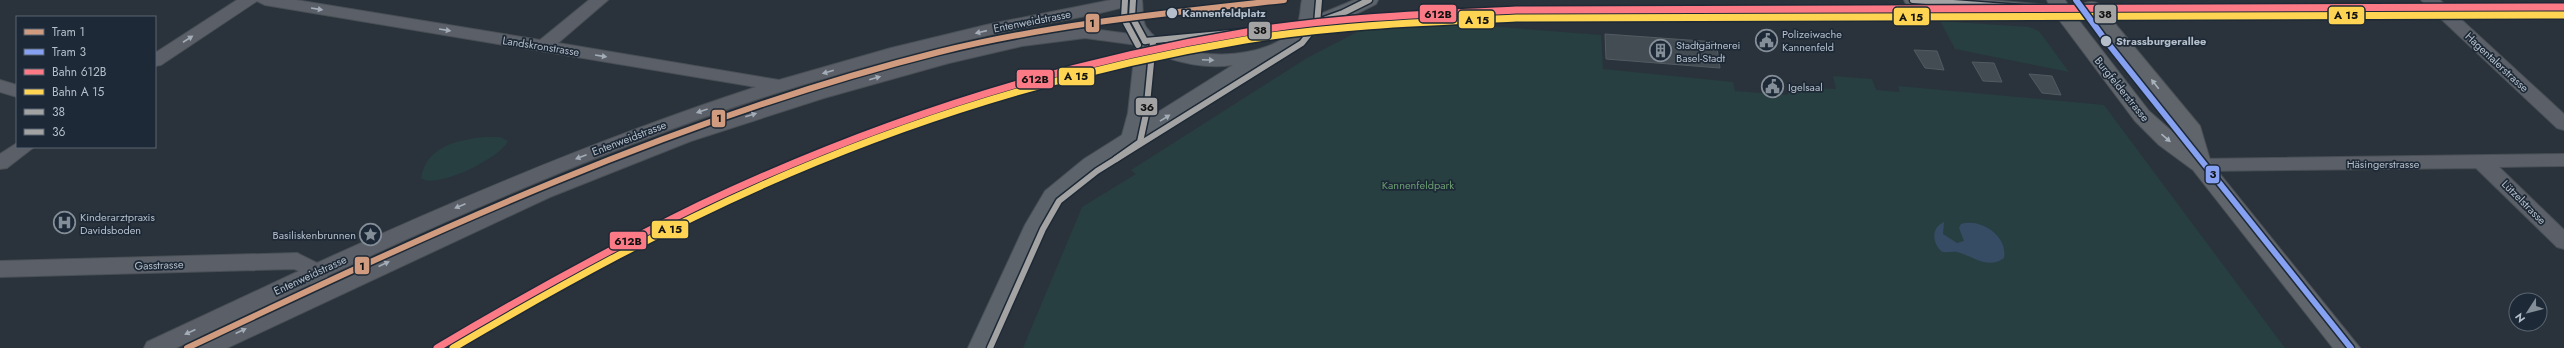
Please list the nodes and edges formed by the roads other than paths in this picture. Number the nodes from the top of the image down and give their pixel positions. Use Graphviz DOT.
graph roads {
  1 [pos="249,0"];
  2 [pos="265,0"];
  3 [pos="599,0"];
  4 [pos="1128,0"];
  5 [pos="1133,0"];
  6 [pos="1311,0"];
  7 [pos="1369,0"];
  8 [pos="1913,0"];
  9 [pos="2058,5"];
  10 [pos="2436,6"];
  11 [pos="2092,7"];
  12 [pos="2564,10"];
  13 [pos="1307,26"];
  14 [pos="1145,41"];
  15 [pos="544,46"];
  16 [pos="1264,55"];
  17 [pos="156,60"];
  18 [pos="0,86"];
  19 [pos="779,86"];
  20 [pos="16,91"];
  21 [pos="817,94"];
  22 [pos="2564,124"];
  23 [pos="1132,139"];
  24 [pos="22,148"];
  25 [pos="2564,160"];
  26 [pos="0,163"];
  27 [pos="2483,163"];
  28 [pos="2201,165"];
  29 [pos="2564,242"];
  30 [pos="0,269"];
  31 [pos="320,282"];
  32 [pos="155,348"];
  33 [pos="206,348"];
  34 [pos="981,348"];
  35 [pos="2347,348"];
  17 -- 1 [label="street, one-way"];
  2 -- 15 [label="street, Landskronstrasse, one-way"];
  3 -- 15 [label="street"];
  4 -- 19 [label="street, Entenweidstrasse, one-way"];
  5 -- 14 [label="main road"];
  6 -- 13 [label="main road"];
  7 -- 13 [label="main road"];
  8 -- 9 [label="main road"];
  9 -- 11 [label="main road"];
  9 -- 28 [label="main road, Burgfelderstrasse, one-way"];
  10 -- 11 [label="main road"];
  10 -- 12 [label="main road"];
  10 -- 22 [label="street, Hagentalerstrasse"];
  28 -- 11 [label="main road, Burgfelderstrasse, one-way"];
  13 -- 16 [label="main road"];
  14 -- 16 [label="main road, one-way"];
  21 -- 14 [label="street, Entenweidstrasse, one-way"];
  14 -- 23 [label="main road"];
  15 -- 19 [label="street, Landskronstrasse, one-way"];
  23 -- 16 [label="main road, one-way"];
  18 -- 20 [label="street"];
  19 -- 21 [label="street, Landskronstrasse"];
  19 -- 31 [label="street, Entenweidstrasse, one-way"];
  31 -- 21 [label="street, Entenweidstrasse, one-way"];
  23 -- 34 [label="main road"];
  24 -- 26 [label="street"];
  25 -- 27 [label="street, Häsingerstrasse"];
  27 -- 28 [label="street, Häsingerstrasse"];
  27 -- 29 [label="street, Lützelstrasse"];
  28 -- 35 [label="main road, Burgfelderstrasse"];
  30 -- 31 [label="street, Gasstrasse"];
  31 -- 32 [label="street, Entenweidstrasse, one-way"];
  33 -- 31 [label="street, Entenweidstrasse, one-way"];
}
